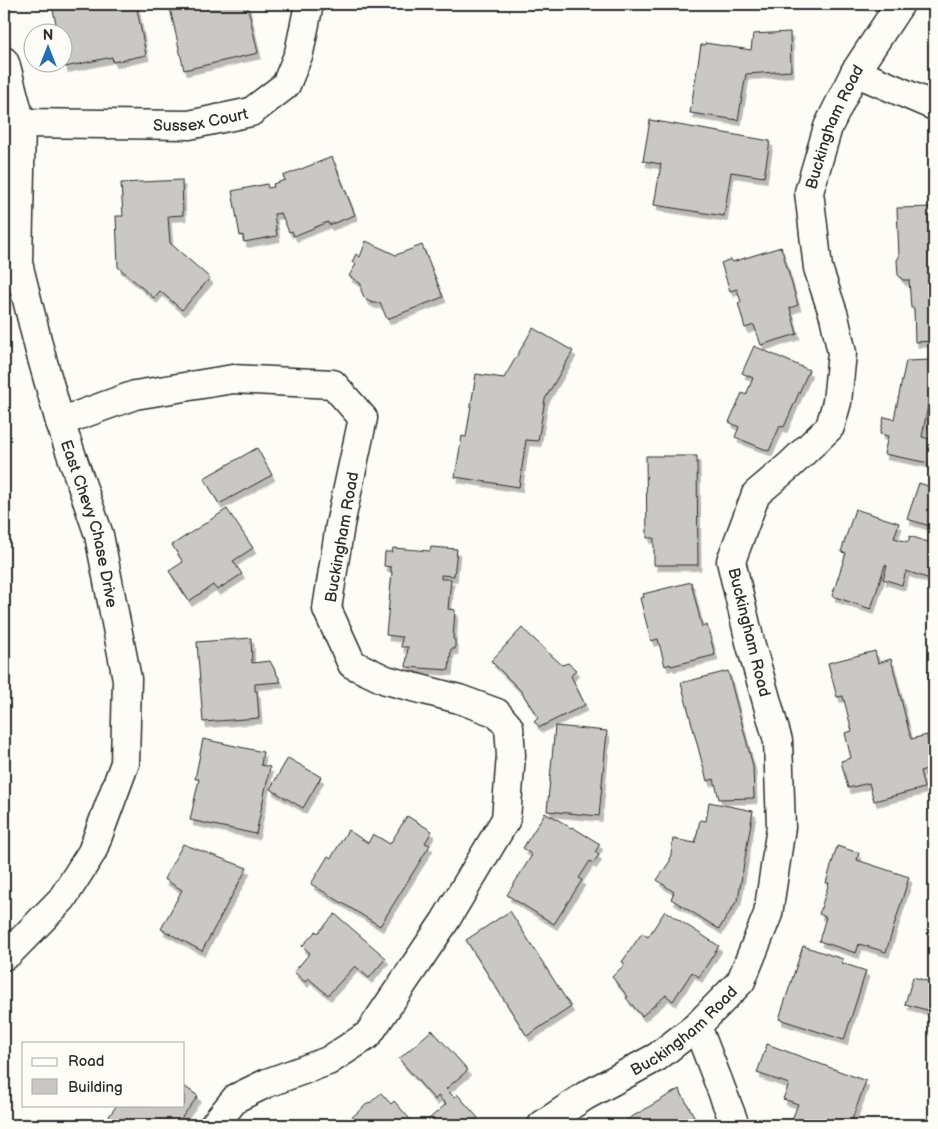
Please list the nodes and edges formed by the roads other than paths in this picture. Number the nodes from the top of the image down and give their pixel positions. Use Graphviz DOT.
graph roads {
  1 [pos="309,4"];
  2 [pos="900,4"];
  3 [pos="4,61"];
  4 [pos="855,72"];
  5 [pos="934,106"];
  6 [pos="21,122"];
  7 [pos="60,422"];
  8 [pos="4,956"];
  9 [pos="697,1026"];
  10 [pos="214,1125"];
  11 [pos="542,1125"];
  12 [pos="736,1125"];
  1 -- 6 [label="street, Sussex Court"];
  2 -- 4 [label="street, Buckingham Road"];
  3 -- 6 [label="street, East Chevy Chase Drive"];
  4 -- 5 [label="street"];
  4 -- 9 [label="street, Buckingham Road"];
  6 -- 7 [label="street, East Chevy Chase Drive"];
  7 -- 8 [label="street, East Chevy Chase Drive"];
  7 -- 10 [label="street, Buckingham Road"];
  9 -- 11 [label="street, Buckingham Road"];
  9 -- 12 [label="street"];
}
